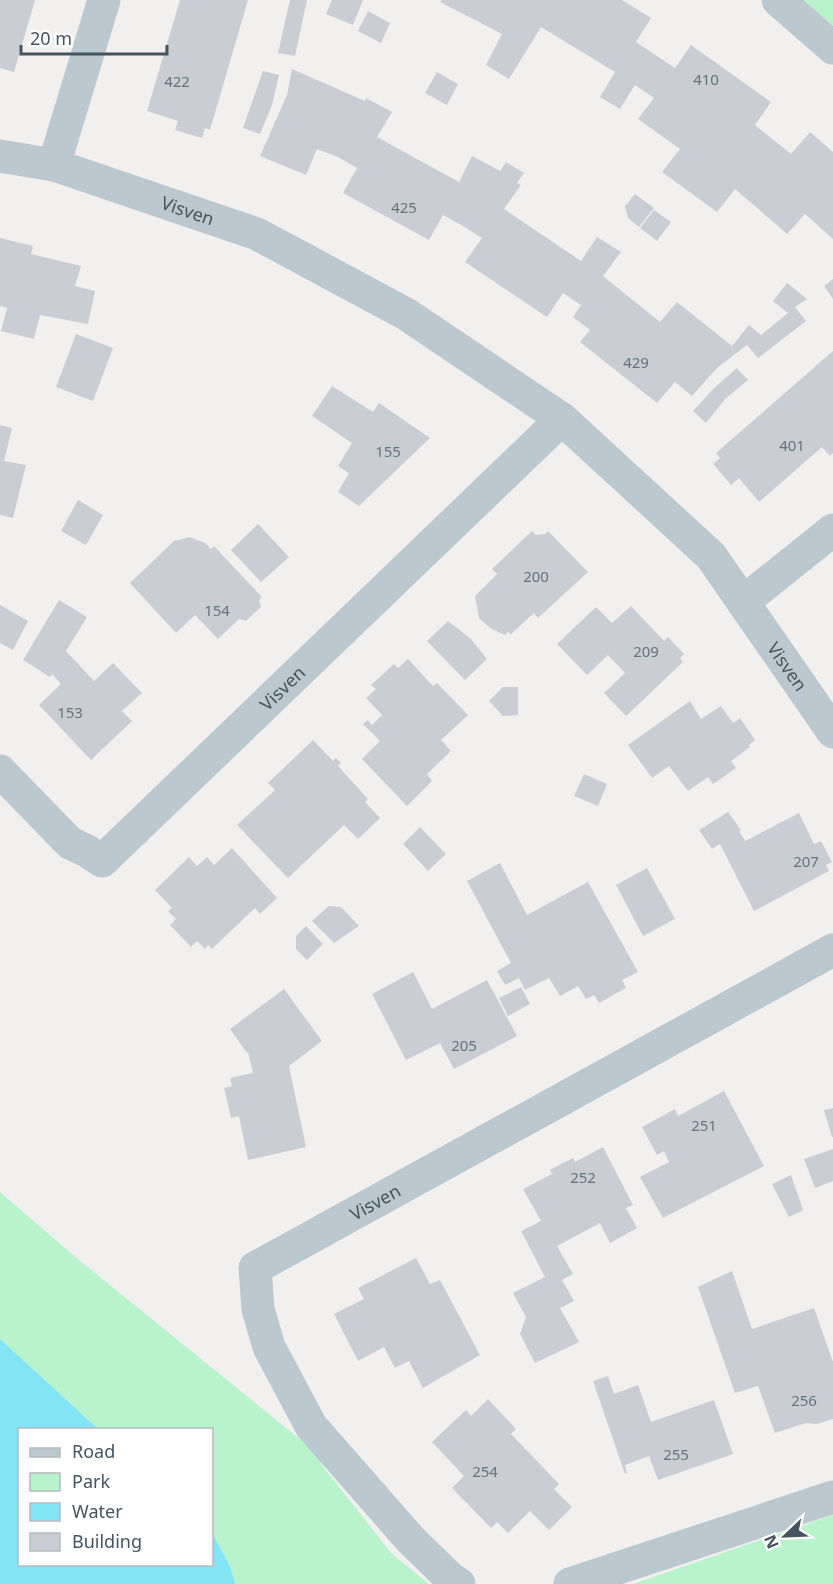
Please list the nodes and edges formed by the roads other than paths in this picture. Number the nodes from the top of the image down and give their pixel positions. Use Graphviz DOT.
graph roads {
  1 [pos="104,0"];
  2 [pos="778,0"];
  3 [pos="833,48"];
  4 [pos="0,156"];
  5 [pos="54,165"];
  6 [pos="562,419"];
  7 [pos="833,530"];
  8 [pos="743,602"];
  9 [pos="833,732"];
  10 [pos="0,771"];
  11 [pos="833,950"];
  12 [pos="833,1497"];
  13 [pos="459,1584"];
  14 [pos="570,1584"];
  1 -- 5 [label="street"];
  2 -- 3 [label="street"];
  4 -- 5 [label="street, Visven"];
  5 -- 6 [label="street, Visven"];
  6 -- 8 [label="street, Visven"];
  6 -- 10 [label="street, Visven"];
  7 -- 8 [label="street"];
  8 -- 9 [label="street, Visven"];
  11 -- 13 [label="street, Visven"];
  12 -- 14 [label="street"];
}
